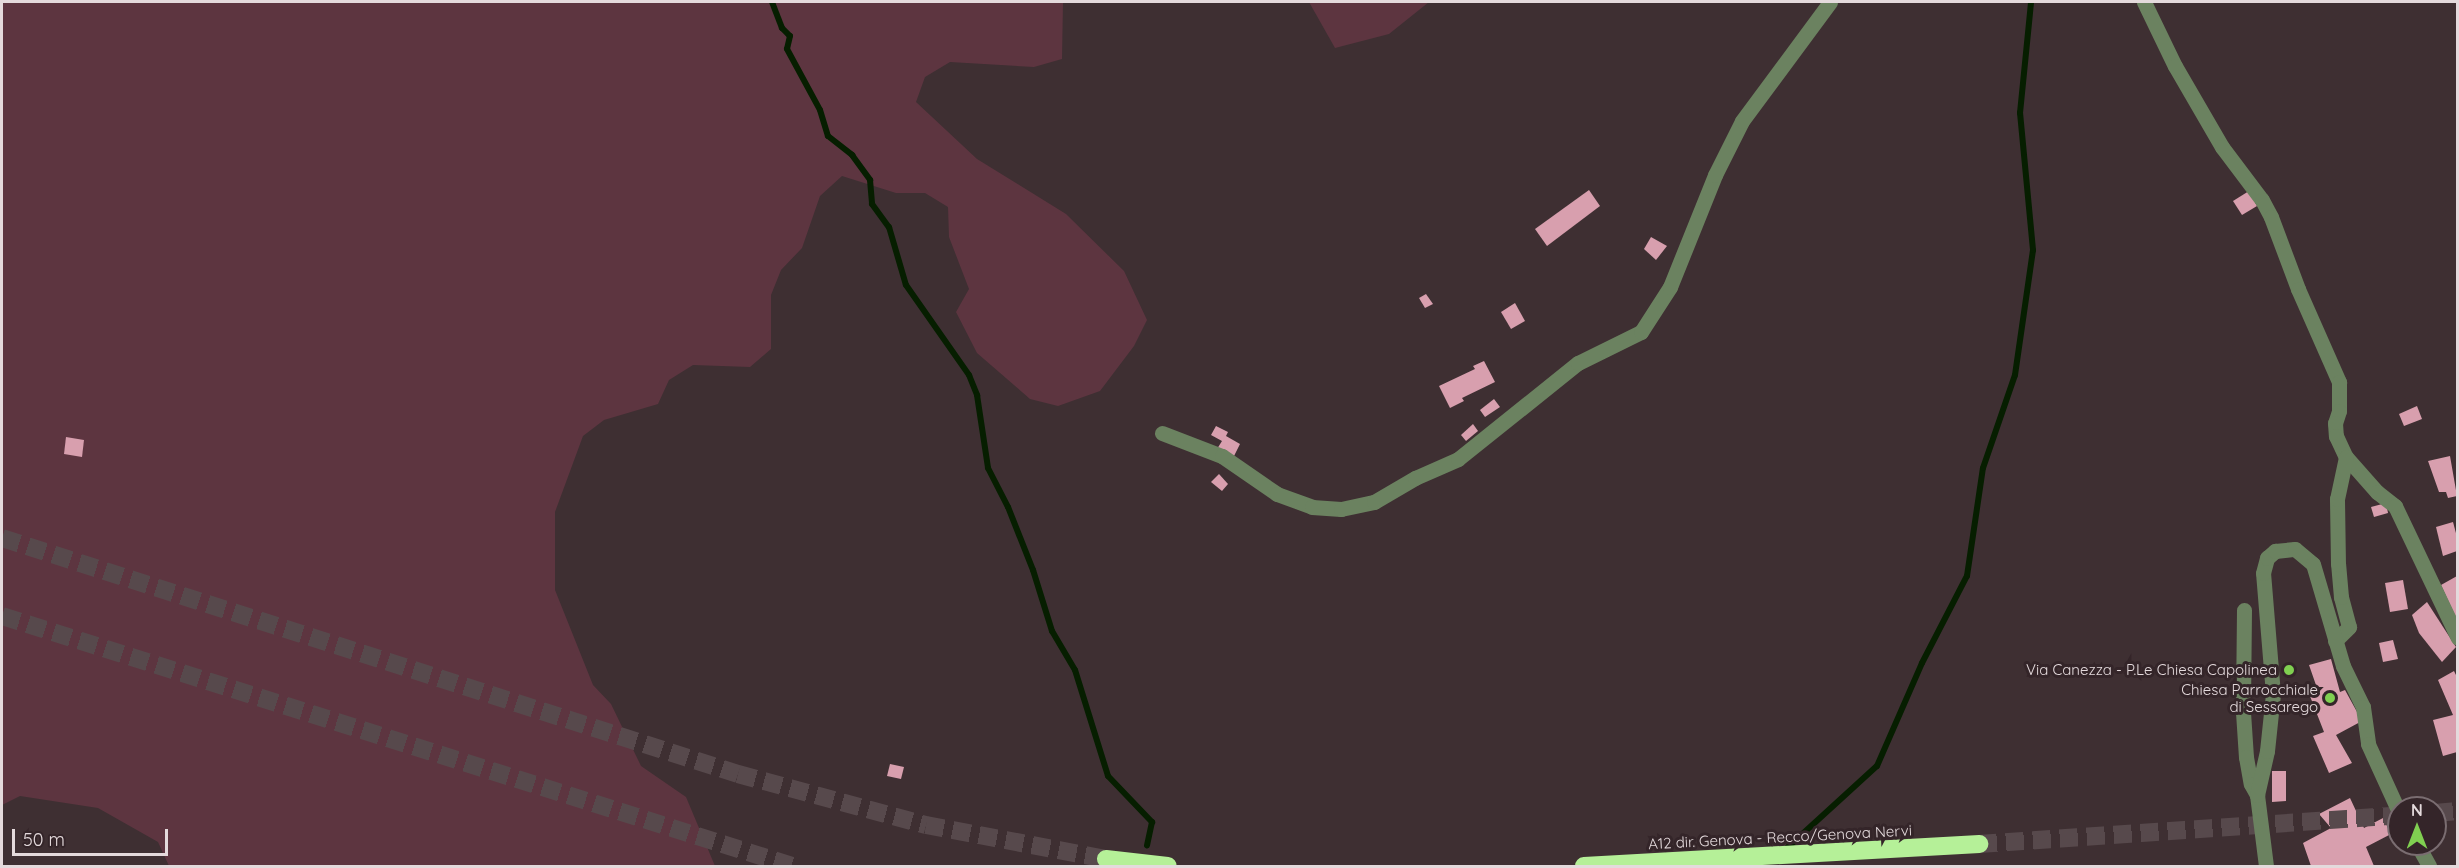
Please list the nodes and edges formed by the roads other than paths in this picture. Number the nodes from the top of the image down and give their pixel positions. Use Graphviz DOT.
graph roads {
  1 [pos="1830,2"];
  2 [pos="2144,2"];
  3 [pos="1162,433"];
  4 [pos="2346,457"];
  5 [pos="2244,610"];
  6 [pos="2457,638"];
  7 [pos="2335,641"];
  8 [pos="2257,795"];
  9 [pos="2392,796"];
  10 [pos="1979,844"];
  11 [pos="1106,859"];
  12 [pos="1168,867"];
  13 [pos="1584,867"];
  14 [pos="2266,867"];
  1 -- 3 [label="street"];
  2 -- 4 [label="street"];
  4 -- 6 [label="street"];
  4 -- 7 [label="street"];
  5 -- 8 [label="street"];
  7 -- 8 [label="street"];
  7 -- 9 [label="street"];
  8 -- 14 [label="street"];
  10 -- 13 [label="highway, A12 dir. Genova - Recco/Genova Nervi"];
  11 -- 12 [label="highway"];
}
